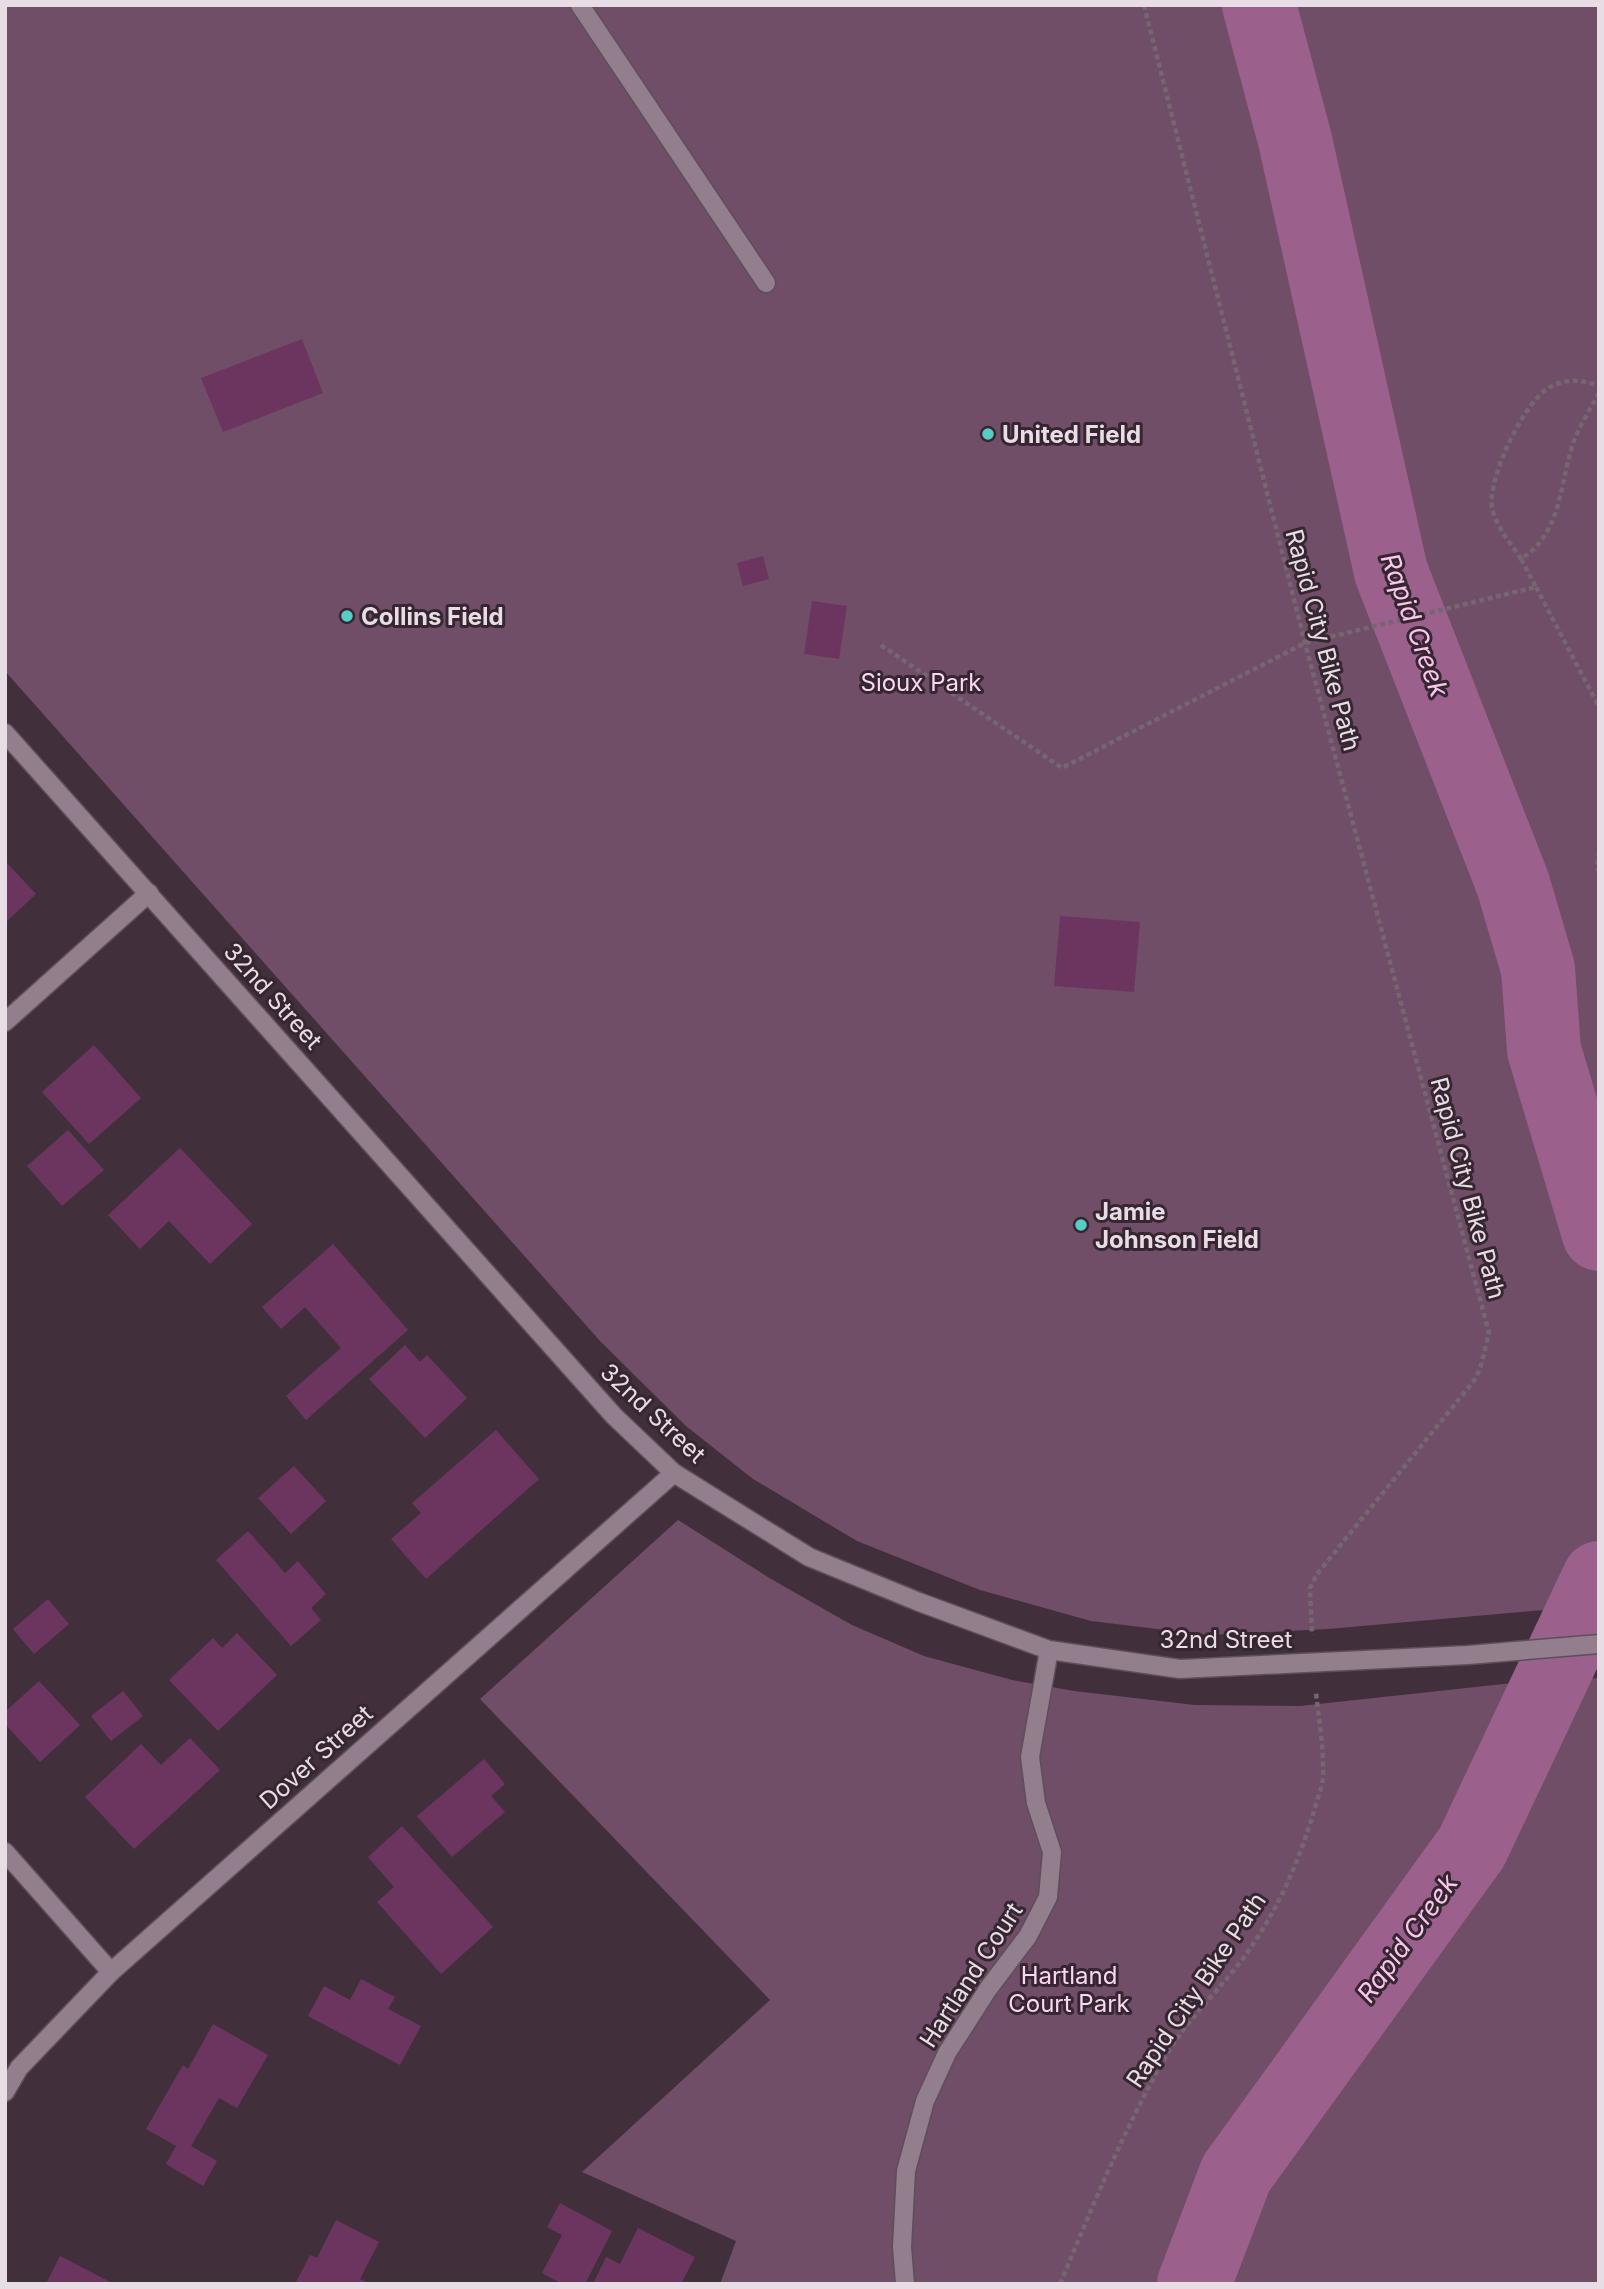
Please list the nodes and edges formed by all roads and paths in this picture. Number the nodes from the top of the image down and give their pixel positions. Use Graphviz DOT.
graph roads {
  1 [pos="580,5"];
  2 [pos="1144,5"];
  3 [pos="766,283"];
  4 [pos="1599,386"];
  5 [pos="1599,393"];
  6 [pos="1521,559"];
  7 [pos="1536,587"];
  8 [pos="1305,643"];
  9 [pos="881,645"];
  10 [pos="1599,707"];
  11 [pos="5,733"];
  12 [pos="1599,851"];
  13 [pos="1599,872"];
  14 [pos="149,893"];
  15 [pos="5,1022"];
  16 [pos="674,1473"];
  17 [pos="1599,1644"];
  18 [pos="1049,1650"];
  19 [pos="1313,1663"];
  20 [pos="5,1852"];
  21 [pos="111,1972"];
  22 [pos="5,2092"];
  23 [pos="905,2284"];
  24 [pos="1060,2284"];
  1 -- 3 [label="street"];
  2 -- 8 [label="path, Rapid City Bike Path"];
  4 -- 6 [label="path"];
  5 -- 6 [label="path"];
  6 -- 7 [label="path"];
  7 -- 8 [label="path"];
  7 -- 10 [label="path"];
  8 -- 9 [label="path"];
  8 -- 19 [label="path, Rapid City Bike Path"];
  11 -- 14 [label="street, 32nd Street"];
  12 -- 13 [label="path"];
  14 -- 15 [label="street"];
  14 -- 16 [label="street, 32nd Street"];
  16 -- 18 [label="street, 32nd Street"];
  16 -- 21 [label="street, Dover Street"];
  17 -- 19 [label="street, 32nd Street"];
  18 -- 19 [label="street, 32nd Street"];
  18 -- 23 [label="street, Hartland Court"];
  19 -- 24 [label="path, Rapid City Bike Path"];
  20 -- 21 [label="street"];
  21 -- 22 [label="street, Dover Street"];
}
